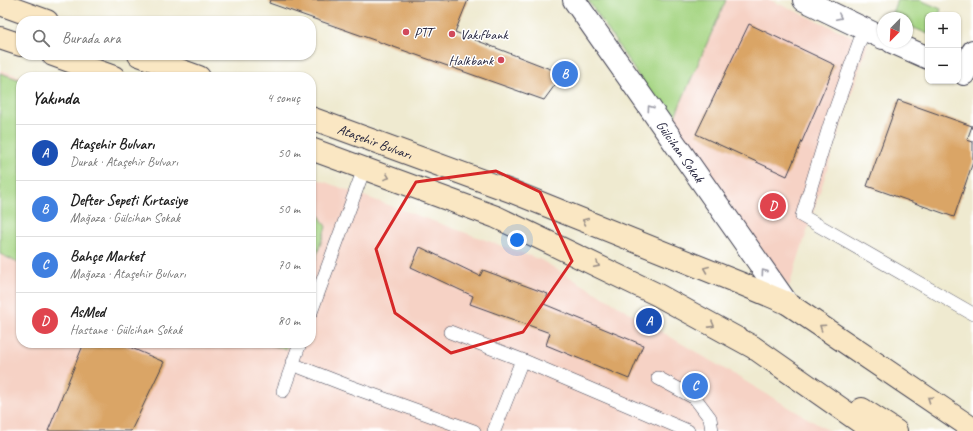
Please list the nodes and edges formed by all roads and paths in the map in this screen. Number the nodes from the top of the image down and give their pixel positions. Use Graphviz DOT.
graph roads {
  1 [pos="574,0"];
  2 [pos="804,0"];
  3 [pos="0,4"];
  4 [pos="33,16"];
  5 [pos="874,34"];
  6 [pos="0,38"];
  7 [pos="16,43"];
  8 [pos="906,48"];
  9 [pos="973,51"];
  10 [pos="925,57"];
  11 [pos="67,60"];
  12 [pos="153,60"];
  13 [pos="100,72"];
  14 [pos="185,72"];
  15 [pos="965,76"];
  16 [pos="316,120"];
  17 [pos="316,151"];
  18 [pos="364,169"];
  19 [pos="316,299"];
  20 [pos="787,304"];
  21 [pos="973,314"];
  22 [pos="450,332"];
  23 [pos="753,347"];
  24 [pos="298,348"];
  25 [pos="522,360"];
  26 [pos="292,364"];
  27 [pos="658,378"];
  28 [pos="283,390"];
  29 [pos="969,423"];
  30 [pos="474,431"];
  31 [pos="494,431"];
  32 [pos="688,431"];
  33 [pos="712,431"];
  34 [pos="873,431"];
  35 [pos="896,431"];
  20 -- 1 [label="street, Gülcihan Sokak, one-way"];
  2 -- 5 [label="street, one-way"];
  3 -- 4 [label="main road"];
  5 -- 21 [label="lane"];
  6 -- 7 [label="main road"];
  8 -- 10 [label="street"];
  9 -- 15 [label="street"];
  11 -- 13 [label="main road"];
  12 -- 14 [label="main road"];
  20 -- 16 [label="main road, Ataşehir Bulvarı, one-way"];
  17 -- 18 [label="main road"];
  18 -- 19 [label="lane"];
  18 -- 23 [label="main road, one-way"];
  29 -- 20 [label="main road, Ataşehir Bulvarı, one-way"];
  22 -- 25 [label="lane"];
  23 -- 34 [label="main road"];
  23 -- 35 [label="main road"];
  24 -- 26 [label="lane"];
  25 -- 31 [label="lane"];
  25 -- 32 [label="lane"];
  26 -- 28 [label="lane"];
  26 -- 30 [label="lane"];
  27 -- 33 [label="lane"];
}
